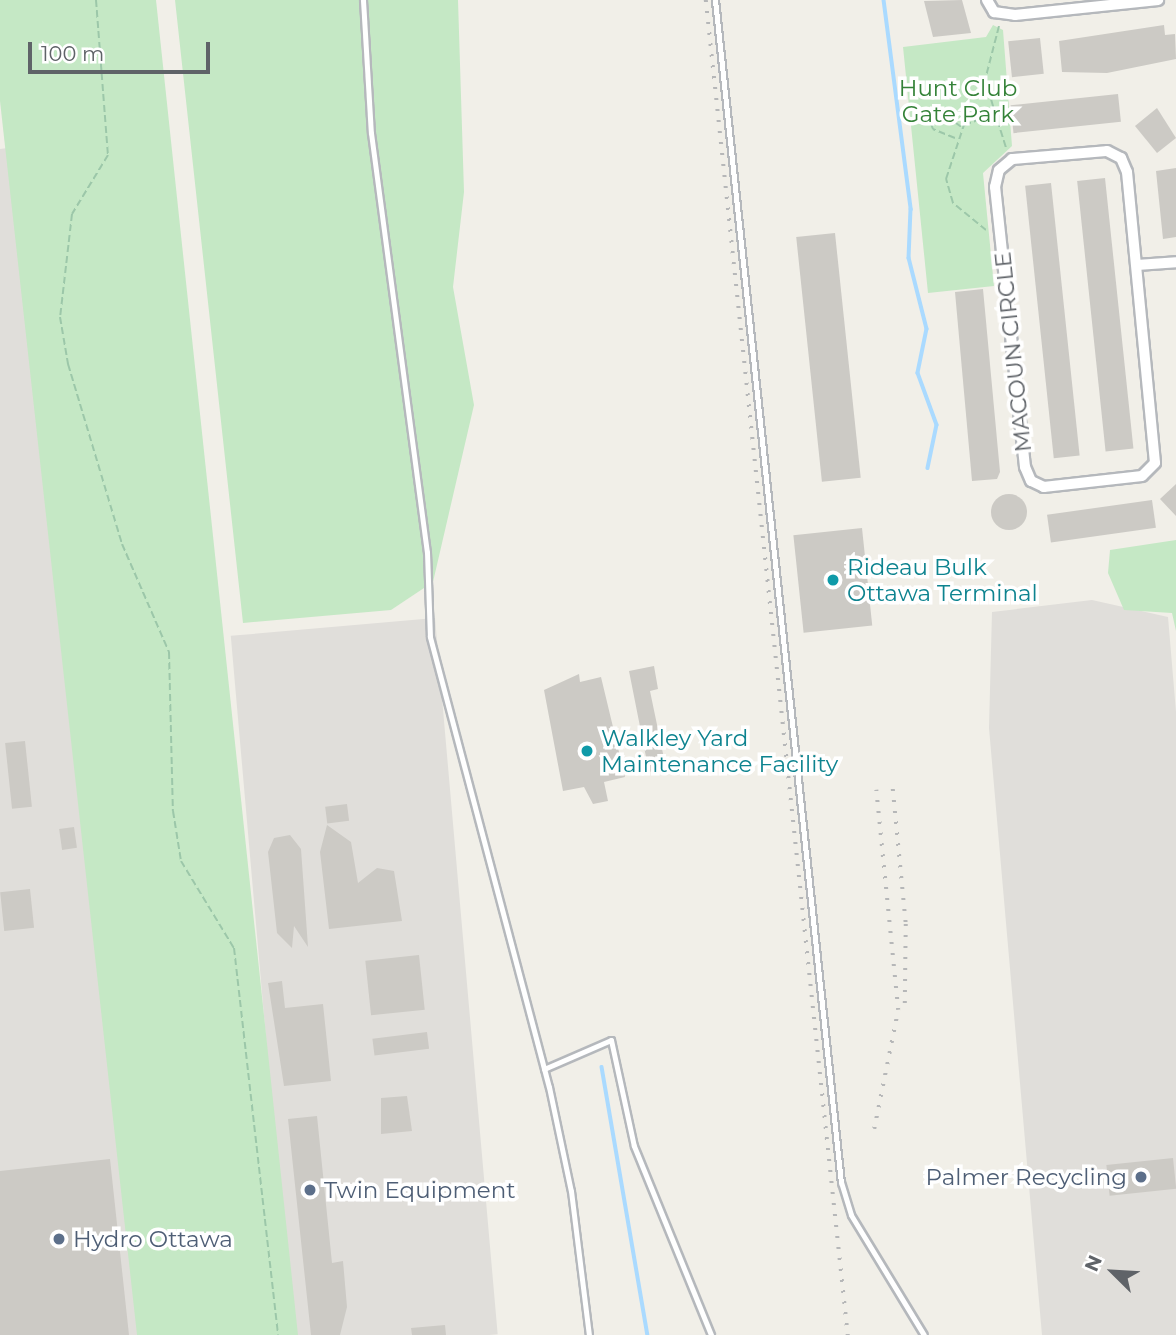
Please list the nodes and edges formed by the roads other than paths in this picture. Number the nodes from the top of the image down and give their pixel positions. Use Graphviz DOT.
graph roads {
  1 [pos="363,0"];
  2 [pos="715,0"];
  3 [pos="987,0"];
  4 [pos="1158,0"];
  5 [pos="1176,262"];
  6 [pos="1137,265"];
  7 [pos="544,1069"];
  8 [pos="589,1335"];
  9 [pos="710,1335"];
  10 [pos="924,1335"];
  1 -- 7 [label="lane"];
  2 -- 10 [label="lane"];
  3 -- 4 [label="street"];
  5 -- 6 [label="street"];
  6 -- 6 [label="street, MACOUN CIRCLE"];
  7 -- 8 [label="lane"];
  7 -- 9 [label="lane"];
}
